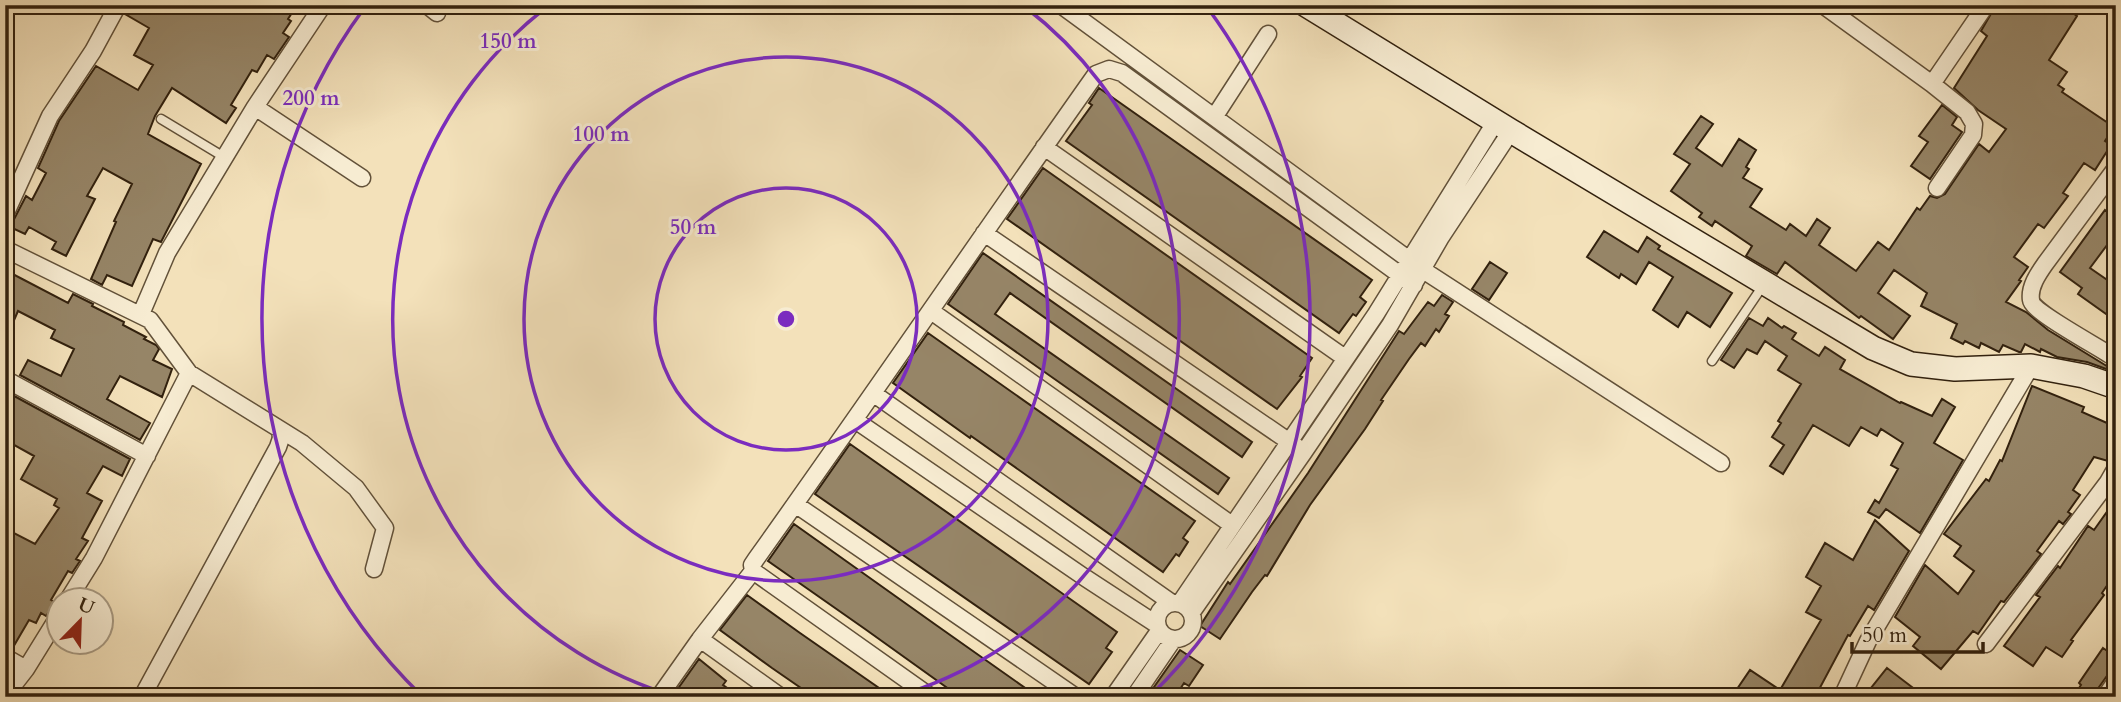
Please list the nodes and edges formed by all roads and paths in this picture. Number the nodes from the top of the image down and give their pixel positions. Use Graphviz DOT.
graph roads {
  1 [pos="118,5"];
  2 [pos="323,5"];
  3 [pos="1060,5"];
  4 [pos="1306,5"];
  5 [pos="1823,5"];
  6 [pos="1986,5"];
  7 [pos="1268,34"];
  8 [pos="1932,84"];
  9 [pos="255,107"];
  10 [pos="1215,116"];
  11 [pos="161,119"];
  12 [pos="1503,126"];
  13 [pos="1044,147"];
  14 [pos="224,157"];
  15 [pos="1469,165"];
  16 [pos="2116,168"];
  17 [pos="1484,174"];
  18 [pos="362,178"];
  19 [pos="2110,186"];
  20 [pos="1937,188"];
  21 [pos="5,215"];
  22 [pos="984,233"];
  23 [pos="1435,233"];
  24 [pos="5,248"];
  25 [pos="1408,259"];
  26 [pos="1423,270"];
  27 [pos="1399,274"];
  28 [pos="1764,284"];
  29 [pos="1414,285"];
  30 [pos="931,311"];
  31 [pos="141,314"];
  32 [pos="1345,358"];
  33 [pos="2116,359"];
  34 [pos="1712,361"];
  35 [pos="2031,366"];
  36 [pos="189,373"];
  37 [pos="5,379"];
  38 [pos="2116,387"];
  39 [pos="874,394"];
  40 [pos="855,420"];
  41 [pos="280,429"];
  42 [pos="1290,442"];
  43 [pos="1304,452"];
  44 [pos="147,456"];
  45 [pos="1721,463"];
  46 [pos="2116,468"];
  47 [pos="1026,499"];
  48 [pos="795,504"];
  49 [pos="1010,525"];
  50 [pos="1232,525"];
  51 [pos="374,569"];
  52 [pos="753,570"];
  53 [pos="77,586"];
  54 [pos="1181,606"];
  55 [pos="1163,631"];
  56 [pos="46,636"];
  57 [pos="701,639"];
  58 [pos="1986,644"];
  59 [pos="5,657"];
  60 [pos="26,668"];
  61 [pos="2116,681"];
  62 [pos="5,696"];
  63 [pos="142,697"];
  64 [pos="659,697"];
  65 [pos="781,697"];
  66 [pos="930,697"];
  67 [pos="1076,697"];
  68 [pos="1113,697"];
  69 [pos="1134,697"];
  70 [pos="1842,697"];
  71 [pos="2105,697"];
  1 -- 21 [label="street"];
  2 -- 9 [label="street"];
  3 -- 10 [label="street"];
  4 -- 12 [label="street"];
  5 -- 8 [label="street"];
  6 -- 8 [label="street"];
  7 -- 10 [label="street"];
  8 -- 20 [label="street"];
  9 -- 14 [label="street"];
  9 -- 18 [label="street"];
  10 -- 25 [label="street"];
  11 -- 14 [label="lane"];
  12 -- 15 [label="street"];
  12 -- 17 [label="street"];
  12 -- 28 [label="street"];
  13 -- 22 [label="street"];
  13 -- 27 [label="street"];
  13 -- 32 [label="street"];
  14 -- 31 [label="street"];
  15 -- 17 [label="street"];
  15 -- 23 [label="street"];
  16 -- 19 [label="street"];
  17 -- 23 [label="street"];
  19 -- 33 [label="street"];
  22 -- 30 [label="street"];
  22 -- 42 [label="street"];
  23 -- 25 [label="street"];
  23 -- 26 [label="street"];
  24 -- 31 [label="street"];
  25 -- 26 [label="street"];
  25 -- 27 [label="street"];
  26 -- 29 [label="street"];
  26 -- 45 [label="street"];
  27 -- 29 [label="street"];
  27 -- 32 [label="street"];
  28 -- 34 [label="lane"];
  28 -- 35 [label="street"];
  29 -- 43 [label="street"];
  30 -- 39 [label="street"];
  30 -- 50 [label="street"];
  31 -- 36 [label="street"];
  32 -- 42 [label="street"];
  35 -- 38 [label="street"];
  35 -- 70 [label="street"];
  36 -- 41 [label="street"];
  36 -- 44 [label="street"];
  37 -- 44 [label="street"];
  39 -- 40 [label="street"];
  39 -- 47 [label="street"];
  40 -- 48 [label="street"];
  40 -- 49 [label="street"];
  41 -- 51 [label="street"];
  41 -- 63 [label="street"];
  42 -- 43 [label="street"];
  42 -- 50 [label="street"];
  43 -- 54 [label="street"];
  44 -- 53 [label="street"];
  46 -- 58 [label="street"];
  47 -- 49 [label="street"];
  47 -- 54 [label="street"];
  48 -- 52 [label="street"];
  48 -- 67 [label="street"];
  49 -- 55 [label="street"];
  50 -- 54 [label="street"];
  52 -- 57 [label="street"];
  52 -- 66 [label="street"];
  54 -- 55 [label="street"];
  54 -- 55 [label="street"];
  55 -- 68 [label="street"];
  55 -- 69 [label="street"];
  56 -- 60 [label="street"];
  57 -- 64 [label="street"];
  57 -- 65 [label="street"];
  59 -- 60 [label="street"];
  60 -- 62 [label="street"];
  61 -- 71 [label="street"];
}
